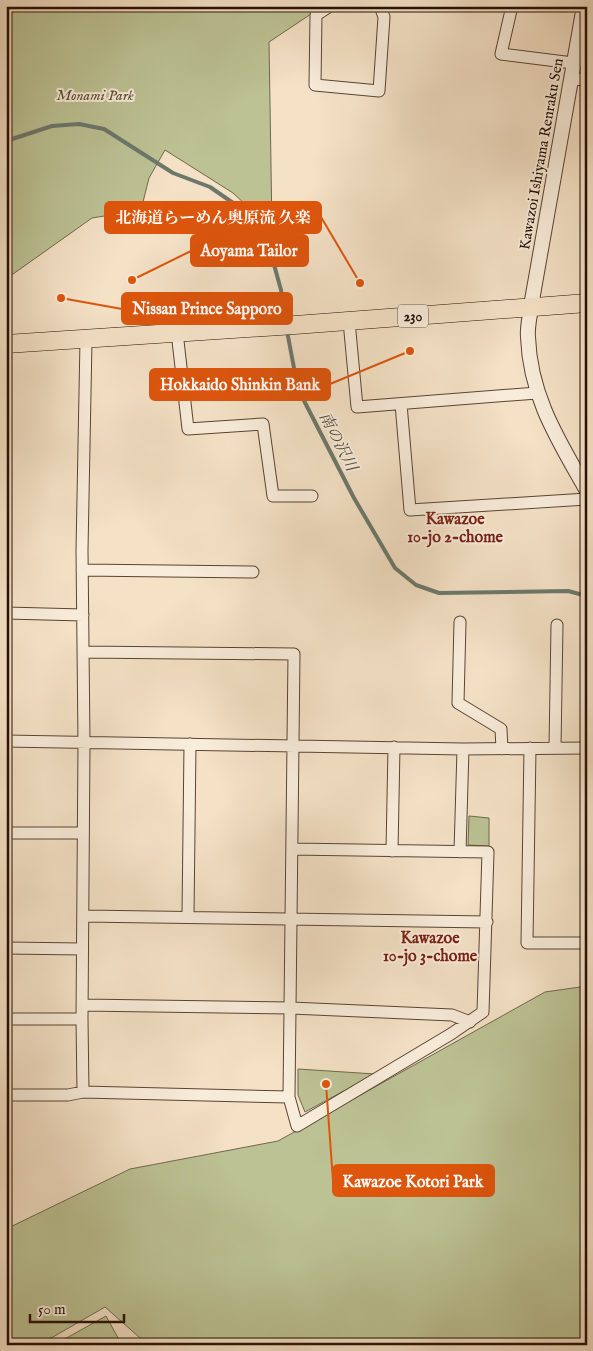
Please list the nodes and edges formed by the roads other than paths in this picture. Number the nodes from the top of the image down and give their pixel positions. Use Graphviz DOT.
graph roads {
  1 [pos="330,6"];
  2 [pos="380,6"];
  3 [pos="512,6"];
  4 [pos="584,6"];
  5 [pos="573,63"];
  6 [pos="587,79"];
  7 [pos="570,80"];
  8 [pos="587,303"];
  9 [pos="531,306"];
  10 [pos="349,321"];
  11 [pos="177,332"];
  12 [pos="86,340"];
  13 [pos="6,344"];
  14 [pos="537,393"];
  15 [pos="401,404"];
  16 [pos="587,491"];
  17 [pos="312,496"];
  18 [pos="587,499"];
  19 [pos="82,570"];
  20 [pos="254,572"];
  21 [pos="6,613"];
  22 [pos="83,615"];
  23 [pos="460,622"];
  24 [pos="557,624"];
  25 [pos="83,652"];
  26 [pos="6,742"];
  27 [pos="84,742"];
  28 [pos="190,744"];
  29 [pos="293,745"];
  30 [pos="394,747"];
  31 [pos="530,748"];
  32 [pos="555,748"];
  33 [pos="587,748"];
  34 [pos="463,749"];
  35 [pos="502,749"];
  36 [pos="6,833"];
  37 [pos="83,834"];
  38 [pos="292,849"];
  39 [pos="392,851"];
  40 [pos="460,852"];
  41 [pos="84,916"];
  42 [pos="188,916"];
  43 [pos="291,920"];
  44 [pos="487,922"];
  45 [pos="587,942"];
  46 [pos="6,948"];
  47 [pos="82,949"];
  48 [pos="82,1005"];
  49 [pos="291,1008"];
  50 [pos="6,1019"];
  51 [pos="82,1019"];
  52 [pos="470,1022"];
  53 [pos="83,1092"];
  54 [pos="6,1095"];
  55 [pos="289,1097"];
  1 -- 2 [label="street"];
  3 -- 5 [label="street"];
  4 -- 5 [label="street, Kawazoi Ishiyama Renraku Sen"];
  5 -- 7 [label="street, Kawazoi Ishiyama Renraku Sen"];
  6 -- 7 [label="street"];
  7 -- 9 [label="street, Kawazoi Ishiyama Renraku Sen"];
  8 -- 9 [label="highway, 230"];
  9 -- 10 [label="highway, 230"];
  9 -- 14 [label="street, Kawazoi Ishiyama Renraku Sen"];
  10 -- 11 [label="highway, 230"];
  10 -- 15 [label="street"];
  11 -- 12 [label="highway, 230"];
  11 -- 17 [label="street"];
  12 -- 13 [label="highway, 230"];
  12 -- 19 [label="street"];
  14 -- 15 [label="street"];
  14 -- 16 [label="street, Kawazoi Ishiyama Renraku Sen"];
  15 -- 18 [label="street"];
  19 -- 20 [label="street"];
  19 -- 22 [label="street"];
  21 -- 22 [label="street"];
  22 -- 25 [label="street"];
  23 -- 35 [label="street"];
  24 -- 32 [label="street"];
  25 -- 27 [label="street"];
  25 -- 29 [label="street"];
  26 -- 27 [label="street"];
  27 -- 28 [label="street"];
  27 -- 37 [label="street"];
  28 -- 29 [label="street"];
  28 -- 42 [label="street"];
  29 -- 30 [label="street"];
  29 -- 38 [label="street"];
  30 -- 34 [label="street"];
  30 -- 39 [label="street"];
  31 -- 32 [label="street"];
  31 -- 35 [label="street"];
  31 -- 45 [label="street"];
  32 -- 33 [label="street"];
  34 -- 35 [label="street"];
  34 -- 40 [label="street"];
  36 -- 37 [label="street"];
  37 -- 41 [label="street"];
  38 -- 39 [label="street"];
  38 -- 43 [label="street"];
  39 -- 40 [label="street"];
  40 -- 44 [label="street"];
  41 -- 42 [label="street"];
  41 -- 47 [label="street"];
  42 -- 43 [label="street"];
  43 -- 44 [label="street"];
  43 -- 49 [label="street"];
  44 -- 52 [label="street"];
  46 -- 47 [label="street"];
  47 -- 48 [label="street"];
  48 -- 49 [label="street"];
  48 -- 51 [label="street"];
  49 -- 52 [label="street"];
  49 -- 55 [label="street"];
  50 -- 51 [label="street"];
  51 -- 53 [label="street"];
  52 -- 55 [label="street"];
  53 -- 54 [label="street"];
  53 -- 55 [label="street"];
}
